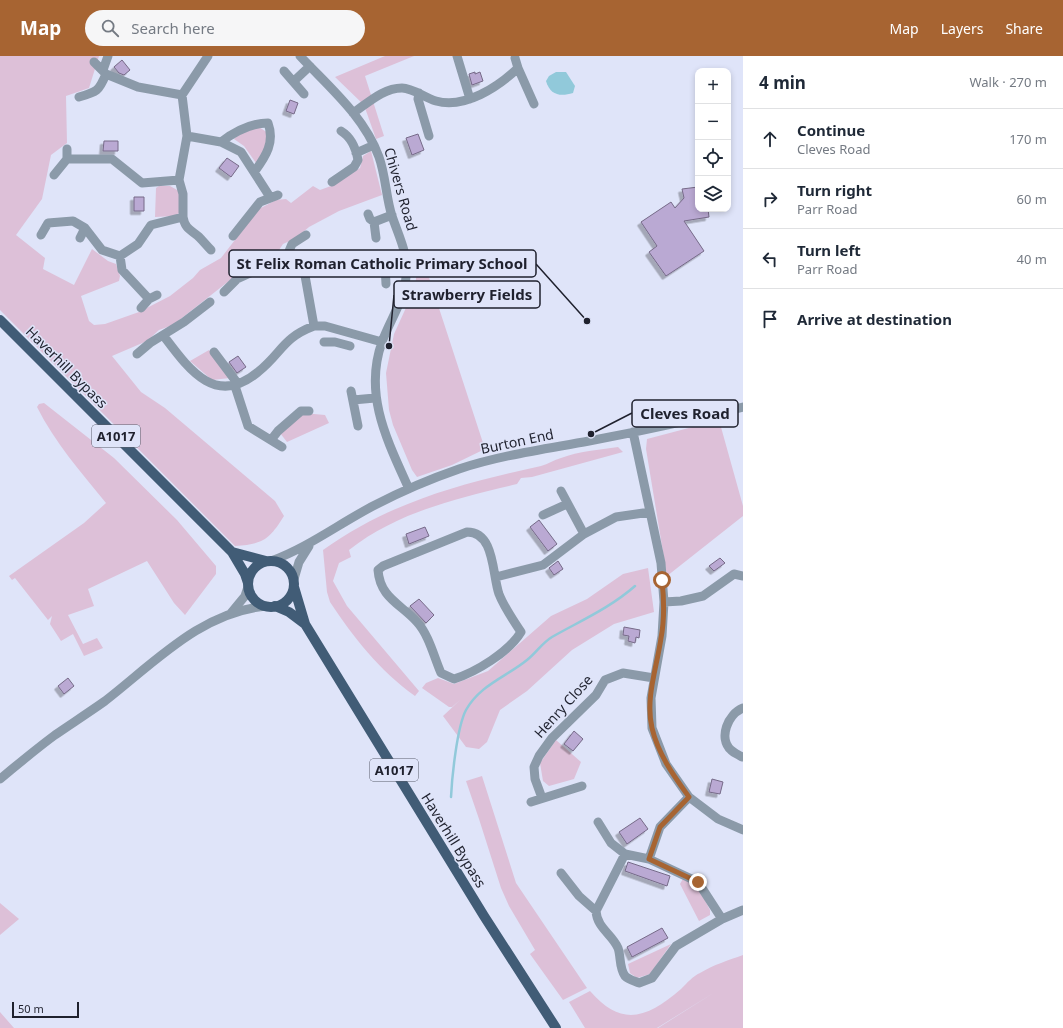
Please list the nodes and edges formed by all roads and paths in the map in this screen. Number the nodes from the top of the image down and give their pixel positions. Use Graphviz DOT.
graph roads {
  1 [pos="108,56"];
  2 [pos="208,56"];
  3 [pos="300,56"];
  4 [pos="457,56"];
  5 [pos="515,58"];
  6 [pos="94,62"];
  7 [pos="310,66"];
  8 [pos="518,68"];
  9 [pos="284,71"];
  10 [pos="105,72"];
  11 [pos="294,80"];
  12 [pos="419,93"];
  13 [pos="304,94"];
  14 [pos="182,95"];
  15 [pos="79,97"];
  16 [pos="470,99"];
  17 [pos="534,104"];
  18 [pos="354,113"];
  19 [pos="341,131"];
  20 [pos="187,136"];
  21 [pos="429,136"];
  22 [pos="221,142"];
  23 [pos="374,144"];
  24 [pos="67,149"];
  25 [pos="356,153"];
  26 [pos="67,160"];
  27 [pos="255,171"];
  28 [pos="54,175"];
  29 [pos="179,180"];
  30 [pos="332,182"];
  31 [pos="368,214"];
  32 [pos="392,215"];
  33 [pos="184,217"];
  34 [pos="374,222"];
  35 [pos="85,228"];
  36 [pos="41,235"];
  37 [pos="306,235"];
  38 [pos="233,236"];
  39 [pos="80,238"];
  40 [pos="376,238"];
  41 [pos="211,250"];
  42 [pos="120,256"];
  43 [pos="287,256"];
  44 [pos="406,258"];
  45 [pos="386,284"];
  46 [pos="224,292"];
  47 [pos="210,302"];
  48 [pos="141,308"];
  49 [pos="0,320"];
  50 [pos="314,326"];
  51 [pos="338,330"];
  52 [pos="163,335"];
  53 [pos="324,342"];
  54 [pos="335,342"];
  55 [pos="382,342"];
  56 [pos="350,346"];
  57 [pos="214,352"];
  58 [pos="137,354"];
  59 [pos="236,385"];
  60 [pos="350,391"];
  61 [pos="375,398"];
  62 [pos="353,400"];
  63 [pos="743,407"];
  64 [pos="309,412"];
  65 [pos="358,426"];
  66 [pos="634,432"];
  67 [pos="271,440"];
  68 [pos="282,447"];
  69 [pos="410,489"];
  70 [pos="561,492"];
  71 [pos="567,504"];
  72 [pos="650,512"];
  73 [pos="543,515"];
  74 [pos="584,534"];
  75 [pos="311,543"];
  76 [pos="232,552"];
  77 [pos="269,561"];
  78 [pos="743,576"];
  79 [pos="496,577"];
  80 [pos="294,583"];
  81 [pos="248,585"];
  82 [pos="664,602"];
  83 [pos="271,606"];
  84 [pos="231,613"];
  85 [pos="305,624"];
  86 [pos="654,678"];
  87 [pos="743,708"];
  88 [pos="742,757"];
  89 [pos="0,779"];
  90 [pos="582,786"];
  91 [pos="689,797"];
  92 [pos="542,798"];
  93 [pos="532,802"];
  94 [pos="598,822"];
  95 [pos="743,830"];
  96 [pos="625,854"];
  97 [pos="649,859"];
  98 [pos="561,873"];
  99 [pos="743,910"];
  100 [pos="596,911"];
  101 [pos="722,919"];
  102 [pos="556,1028"];
  1 -- 10 [label="street"];
  2 -- 14 [label="street"];
  3 -- 7 [label="street, Chivers Road"];
  4 -- 16 [label="street"];
  5 -- 8 [label="street"];
  6 -- 10 [label="street"];
  7 -- 11 [label="street"];
  7 -- 18 [label="street, Chivers Road"];
  8 -- 16 [label="street"];
  8 -- 17 [label="street"];
  9 -- 11 [label="street"];
  10 -- 14 [label="street"];
  10 -- 15 [label="street"];
  11 -- 13 [label="street"];
  12 -- 16 [label="street"];
  12 -- 18 [label="street"];
  12 -- 21 [label="street"];
  14 -- 20 [label="street"];
  18 -- 23 [label="street, Chivers Road"];
  19 -- 25 [label="street"];
  20 -- 22 [label="street"];
  20 -- 29 [label="street"];
  22 -- 27 [label="street"];
  22 -- 27 [label="street"];
  23 -- 25 [label="street"];
  23 -- 32 [label="street, Chivers Road"];
  24 -- 26 [label="street"];
  25 -- 30 [label="street"];
  26 -- 28 [label="street"];
  26 -- 29 [label="street"];
  27 -- 38 [label="street"];
  29 -- 33 [label="street"];
  31 -- 34 [label="street"];
  32 -- 34 [label="street"];
  32 -- 44 [label="street, Chivers Road"];
  33 -- 41 [label="street"];
  33 -- 42 [label="street"];
  34 -- 40 [label="street"];
  35 -- 36 [label="street"];
  35 -- 39 [label="street"];
  35 -- 42 [label="street"];
  37 -- 43 [label="street"];
  42 -- 48 [label="street"];
  43 -- 46 [label="street"];
  43 -- 50 [label="street"];
  44 -- 45 [label="street"];
  44 -- 55 [label="street, Chivers Road"];
  47 -- 52 [label="street"];
  49 -- 76 [label="main road, Haverhill Bypass / A1017"];
  50 -- 51 [label="street"];
  50 -- 59 [label="street"];
  51 -- 54 [label="street"];
  51 -- 55 [label="street"];
  52 -- 58 [label="street"];
  52 -- 59 [label="street"];
  53 -- 54 [label="street"];
  54 -- 56 [label="street"];
  55 -- 61 [label="street, Chivers Road"];
  57 -- 59 [label="street"];
  59 -- 67 [label="street"];
  60 -- 62 [label="street"];
  61 -- 62 [label="street"];
  61 -- 69 [label="street, Chivers Road"];
  62 -- 65 [label="street"];
  63 -- 66 [label="street, Burton End"];
  64 -- 67 [label="street"];
  66 -- 69 [label="street, Burton End"];
  66 -- 72 [label="street"];
  67 -- 68 [label="street"];
  69 -- 75 [label="street, Burton End"];
  70 -- 71 [label="street"];
  71 -- 73 [label="street"];
  71 -- 74 [label="street"];
  72 -- 74 [label="street"];
  72 -- 82 [label="street"];
  74 -- 79 [label="street"];
  75 -- 77 [label="street, Burton End"];
  75 -- 80 [label="street, Burton End"];
  76 -- 77 [label="main road, Haverhill Bypass / A1017"];
  76 -- 81 [label="main road, Haverhill Bypass / A1017"];
  77 -- 80 [label="main road"];
  77 -- 81 [label="main road"];
  78 -- 82 [label="street"];
  79 -- 79 [label="street"];
  80 -- 83 [label="main road"];
  80 -- 85 [label="main road, Haverhill Bypass / A1017"];
  81 -- 83 [label="main road"];
  81 -- 84 [label="street"];
  82 -- 86 [label="street"];
  83 -- 84 [label="street"];
  83 -- 85 [label="main road, Haverhill Bypass / A1017"];
  84 -- 89 [label="street"];
  85 -- 102 [label="main road, Haverhill Bypass / A1017"];
  86 -- 91 [label="street"];
  86 -- 92 [label="street, Henry Close"];
  87 -- 88 [label="street"];
  90 -- 92 [label="street"];
  91 -- 95 [label="street"];
  91 -- 97 [label="street"];
  92 -- 93 [label="street"];
  94 -- 96 [label="street"];
  96 -- 97 [label="street"];
  96 -- 100 [label="street"];
  97 -- 101 [label="street"];
  98 -- 100 [label="street"];
  99 -- 101 [label="street"];
  100 -- 101 [label="street"];
}
